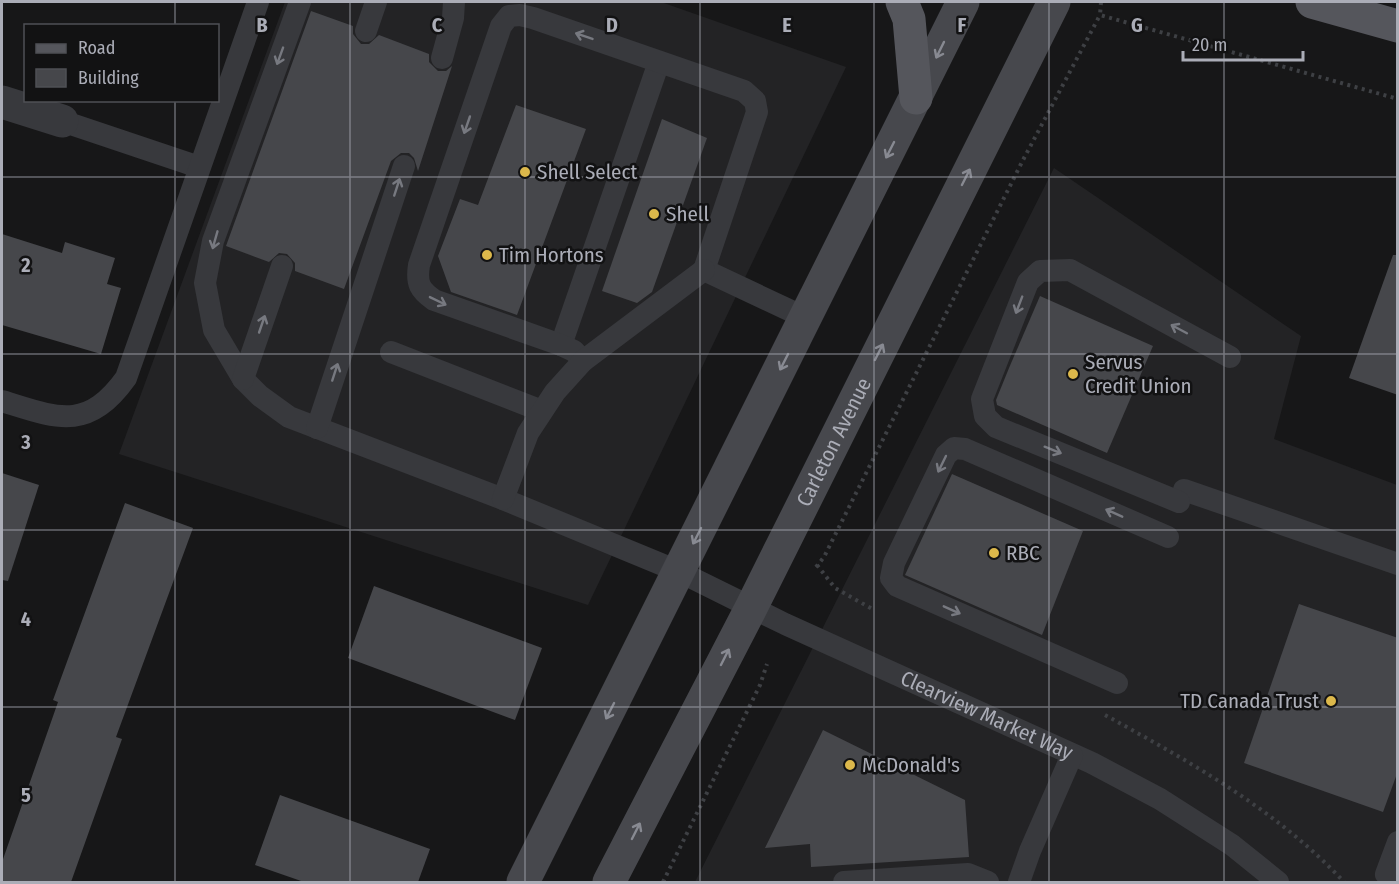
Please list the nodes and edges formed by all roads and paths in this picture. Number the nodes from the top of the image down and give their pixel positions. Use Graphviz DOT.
graph roads {
  1 [pos="258,2"];
  2 [pos="300,2"];
  3 [pos="376,2"];
  4 [pos="454,2"];
  5 [pos="902,2"];
  6 [pos="963,2"];
  7 [pos="1054,2"];
  8 [pos="1101,2"];
  9 [pos="1312,2"];
  10 [pos="1100,15"];
  11 [pos="1398,26"];
  12 [pos="366,31"];
  13 [pos="442,58"];
  14 [pos="659,62"];
  15 [pos="916,98"];
  16 [pos="1398,99"];
  17 [pos="2,102"];
  18 [pos="62,121"];
  19 [pos="404,166"];
  20 [pos="199,167"];
  21 [pos="282,266"];
  22 [pos="704,270"];
  23 [pos="806,318"];
  24 [pos="561,345"];
  25 [pos="391,352"];
  26 [pos="1230,357"];
  27 [pos="583,361"];
  28 [pos="243,379"];
  29 [pos="2,400"];
  30 [pos="543,411"];
  31 [pos="317,428"];
  32 [pos="503,499"];
  33 [pos="1168,537"];
  34 [pos="1398,564"];
  35 [pos="680,572"];
  36 [pos="810,572"];
  37 [pos="751,608"];
  38 [pos="764,672"];
  39 [pos="1117,683"];
  40 [pos="1154,743"];
  41 [pos="1072,755"];
  42 [pos="1398,842"];
  43 [pos="523,882"];
  44 [pos="609,882"];
  45 [pos="663,882"];
  46 [pos="844,882"];
  47 [pos="988,882"];
  48 [pos="1019,882"];
  49 [pos="1278,882"];
  50 [pos="1344,882"];
  51 [pos="1395,882"];
  1 -- 20 [label="lane"];
  2 -- 28 [label="lane, Clearview Market Way, one-way"];
  3 -- 12 [label="lane"];
  4 -- 13 [label="lane"];
  5 -- 15 [label="main road"];
  6 -- 15 [label="street, one-way"];
  37 -- 7 [label="street, Carleton Avenue, one-way"];
  8 -- 10 [label="path"];
  9 -- 11 [label="main road"];
  10 -- 16 [label="path"];
  10 -- 36 [label="path"];
  14 -- 22 [label="lane"];
  14 -- 24 [label="lane"];
  14 -- 24 [label="lane, one-way"];
  15 -- 23 [label="street, one-way"];
  17 -- 18 [label="street"];
  18 -- 20 [label="lane"];
  31 -- 19 [label="lane, one-way"];
  20 -- 29 [label="lane"];
  28 -- 21 [label="lane, one-way"];
  22 -- 23 [label="lane"];
  22 -- 27 [label="lane"];
  23 -- 35 [label="street, one-way"];
  24 -- 27 [label="lane"];
  25 -- 30 [label="lane"];
  26 -- 34 [label="lane, one-way"];
  27 -- 30 [label="lane"];
  28 -- 31 [label="lane, Clearview Market Way"];
  30 -- 32 [label="lane"];
  31 -- 32 [label="lane, Clearview Market Way"];
  32 -- 35 [label="lane, Clearview Market Way"];
  33 -- 39 [label="lane, one-way"];
  35 -- 37 [label="lane, Clearview Market Way"];
  35 -- 43 [label="street, one-way"];
  37 -- 41 [label="lane, Clearview Market Way"];
  44 -- 37 [label="street, Carleton Avenue, one-way"];
  38 -- 45 [label="path"];
  40 -- 50 [label="path"];
  41 -- 48 [label="lane"];
  41 -- 49 [label="lane, Clearview Market Way"];
  42 -- 51 [label="lane"];
  46 -- 47 [label="lane"];
}
